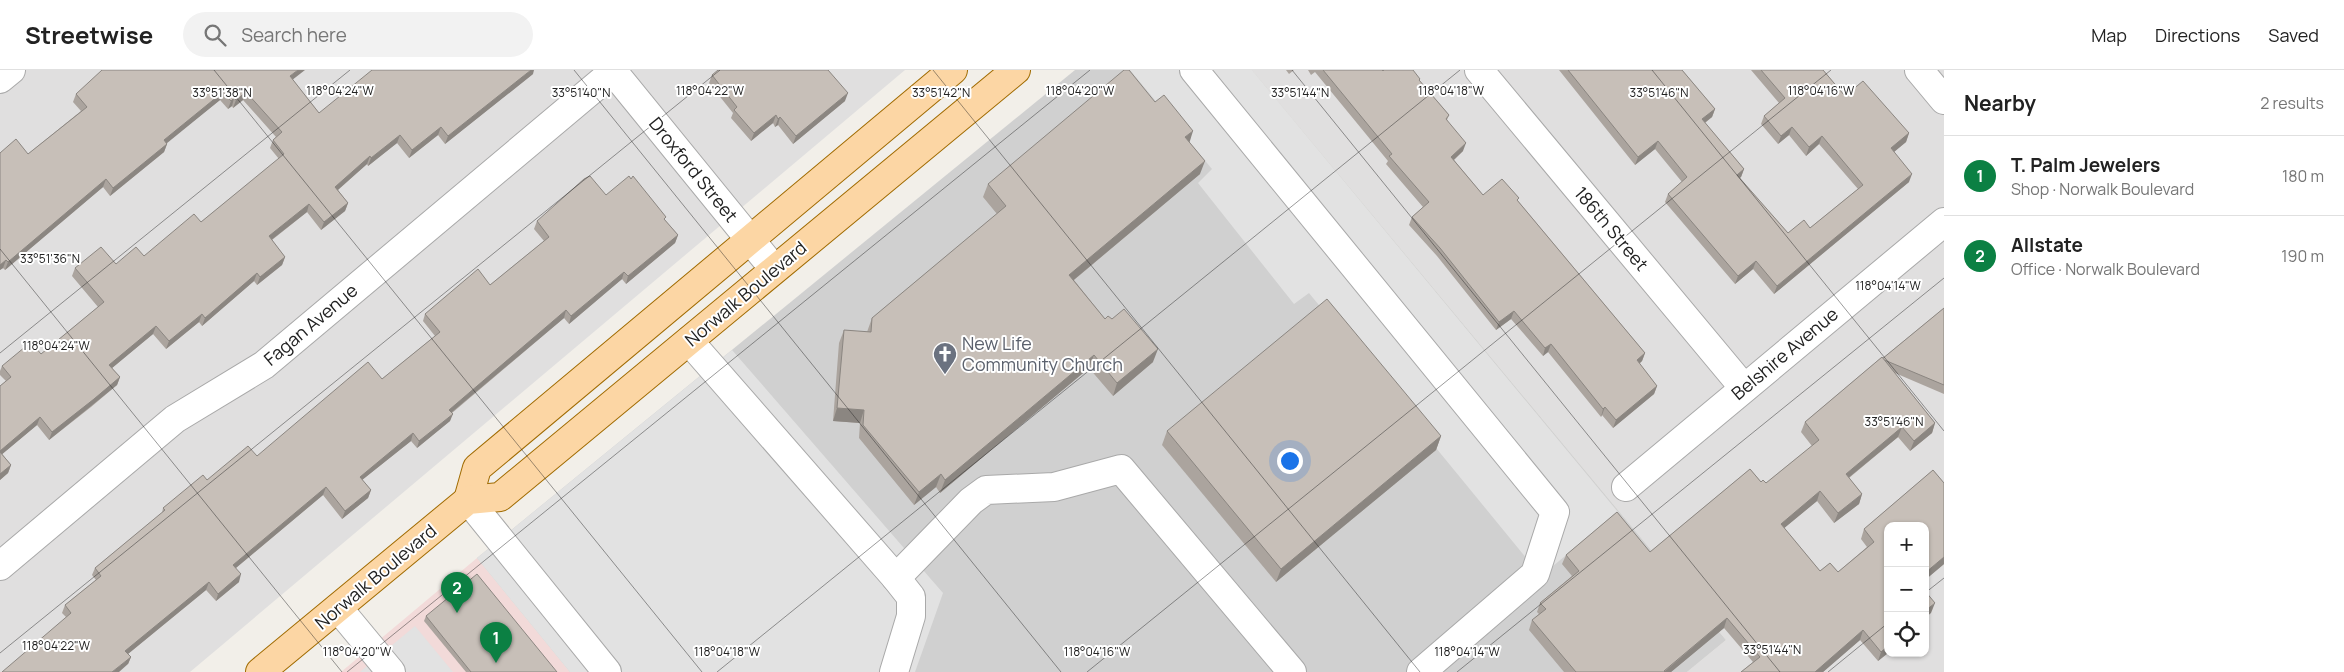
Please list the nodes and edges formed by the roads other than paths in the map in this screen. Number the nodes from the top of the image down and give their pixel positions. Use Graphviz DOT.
graph roads {
  1 [pos="11,70"];
  2 [pos="954,70"];
  3 [pos="1016,70"];
  4 [pos="1194,70"];
  5 [pos="1478,70"];
  6 [pos="1919,70"];
  7 [pos="612,71"];
  8 [pos="0,79"];
  9 [pos="1944,100"];
  10 [pos="1944,222"];
  11 [pos="750,240"];
  12 [pos="774,269"];
  13 [pos="689,341"];
  14 [pos="1744,388"];
  15 [pos="1626,487"];
  16 [pos="468,500"];
  17 [pos="0,566"];
  18 [pos="896,578"];
  19 [pos="338,608"];
  20 [pos="269,669"];
  21 [pos="391,672"];
  22 [pos="607,672"];
  23 [pos="894,672"];
  24 [pos="1292,672"];
  25 [pos="1421,672"];
  1 -- 8 [label="street"];
  2 -- 11 [label="main road"];
  3 -- 12 [label="main road, Norwalk Boulevard"];
  4 -- 25 [label="street"];
  5 -- 14 [label="street, 186th Street"];
  6 -- 9 [label="street"];
  7 -- 11 [label="street, Droxford Street"];
  7 -- 17 [label="street, Fagan Avenue"];
  10 -- 14 [label="street, Belshire Avenue"];
  11 -- 12 [label="street, Droxford Street"];
  11 -- 16 [label="main road"];
  12 -- 13 [label="main road, Norwalk Boulevard"];
  13 -- 16 [label="main road, Norwalk Boulevard"];
  13 -- 18 [label="street"];
  14 -- 15 [label="street, Belshire Avenue"];
  16 -- 19 [label="main road, Norwalk Boulevard"];
  16 -- 22 [label="street"];
  18 -- 23 [label="street"];
  18 -- 24 [label="street"];
  19 -- 20 [label="main road, Norwalk Boulevard"];
  19 -- 21 [label="street"];
}
